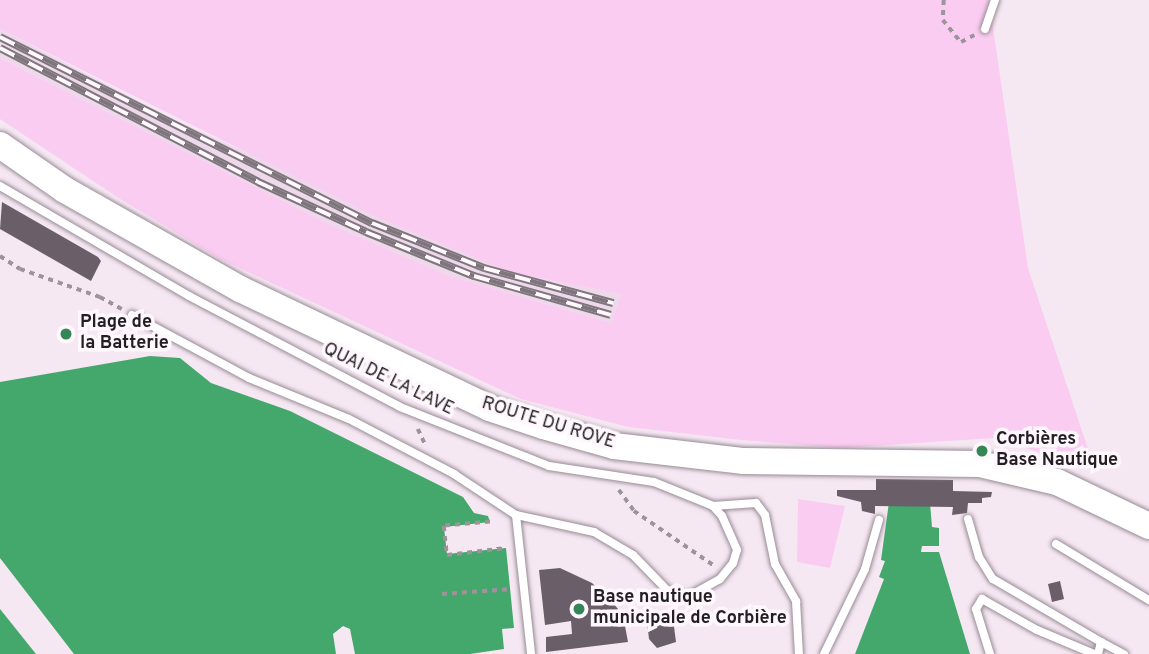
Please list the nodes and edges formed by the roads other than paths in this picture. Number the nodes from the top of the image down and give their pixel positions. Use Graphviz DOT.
graph roads {
  1 [pos="996,0"];
  2 [pos="985,29"];
  3 [pos="0,145"];
  4 [pos="0,186"];
  5 [pos="132,314"];
  6 [pos="713,506"];
  7 [pos="516,515"];
  8 [pos="968,519"];
  9 [pos="878,520"];
  10 [pos="1149,526"];
  11 [pos="1056,544"];
  12 [pos="1149,600"];
  13 [pos="1101,642"];
  14 [pos="531,654"];
  15 [pos="799,654"];
  16 [pos="824,654"];
  17 [pos="990,654"];
  18 [pos="1096,654"];
  19 [pos="1124,654"];
  1 -- 2 [label="lane"];
  3 -- 10 [label="main road, ROUTE DU ROVE"];
  4 -- 6 [label="lane, QUAI DE LA LAVE"];
  5 -- 7 [label="lane"];
  6 -- 7 [label="lane"];
  6 -- 15 [label="lane"];
  7 -- 14 [label="lane"];
  8 -- 13 [label="lane"];
  9 -- 16 [label="lane"];
  11 -- 12 [label="lane"];
  13 -- 18 [label="lane"];
  13 -- 19 [label="lane"];
  17 -- 18 [label="lane"];
}
